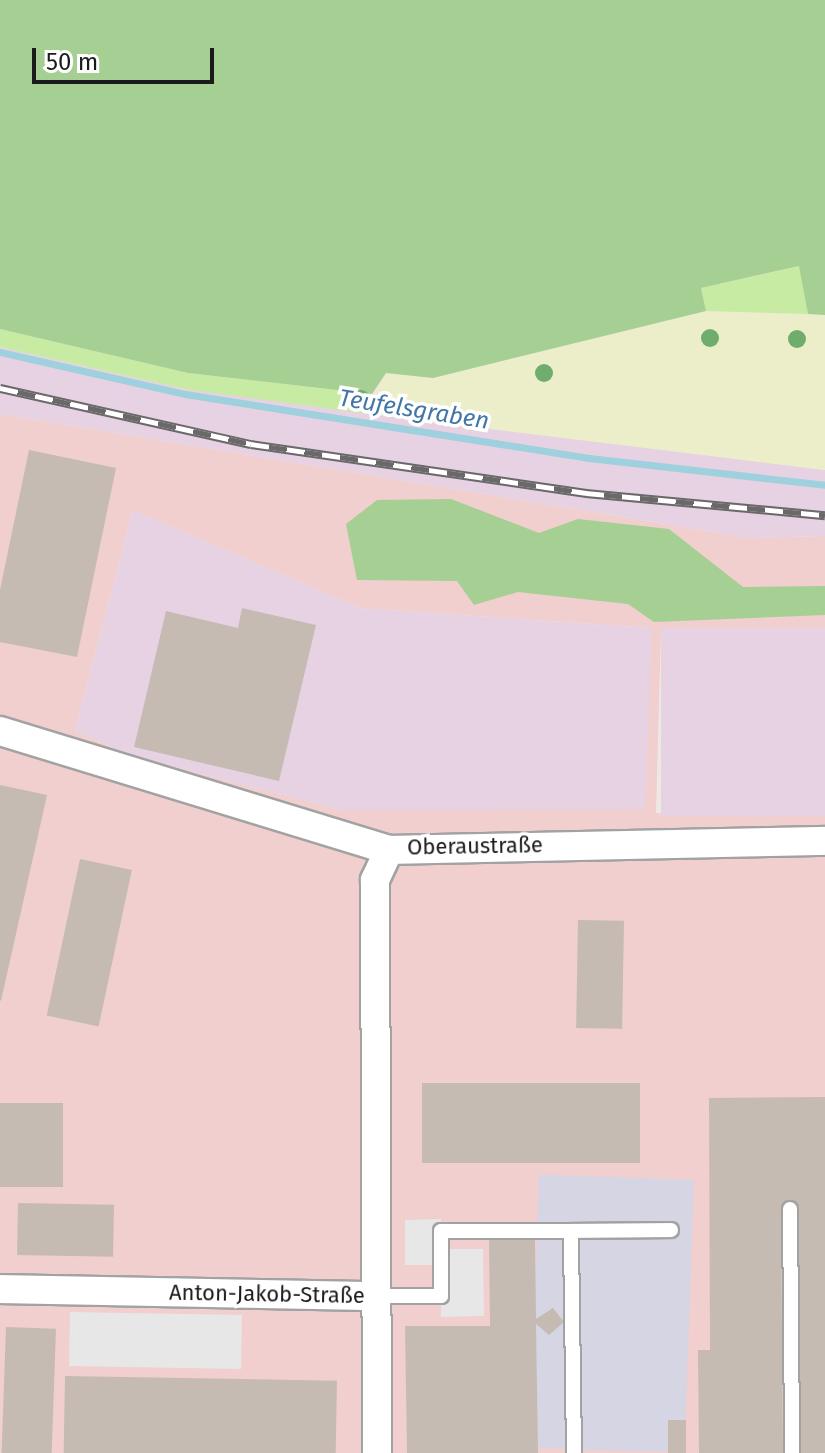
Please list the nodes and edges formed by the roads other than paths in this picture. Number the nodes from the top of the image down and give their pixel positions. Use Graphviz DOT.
graph roads {
  1 [pos="0,731"];
  2 [pos="825,841"];
  3 [pos="389,850"];
  4 [pos="790,1209"];
  5 [pos="671,1230"];
  6 [pos="571,1231"];
  7 [pos="0,1289"];
  8 [pos="378,1296"];
  9 [pos="377,1453"];
  10 [pos="574,1453"];
  11 [pos="792,1453"];
  1 -- 3 [label="street, Oberaustraße"];
  2 -- 3 [label="street, Oberaustraße"];
  3 -- 8 [label="street"];
  4 -- 11 [label="lane"];
  5 -- 6 [label="lane"];
  6 -- 8 [label="lane"];
  6 -- 10 [label="lane"];
  7 -- 8 [label="street, Anton-Jakob-Straße"];
  8 -- 9 [label="street, Anton-Jakob-Straße"];
}
